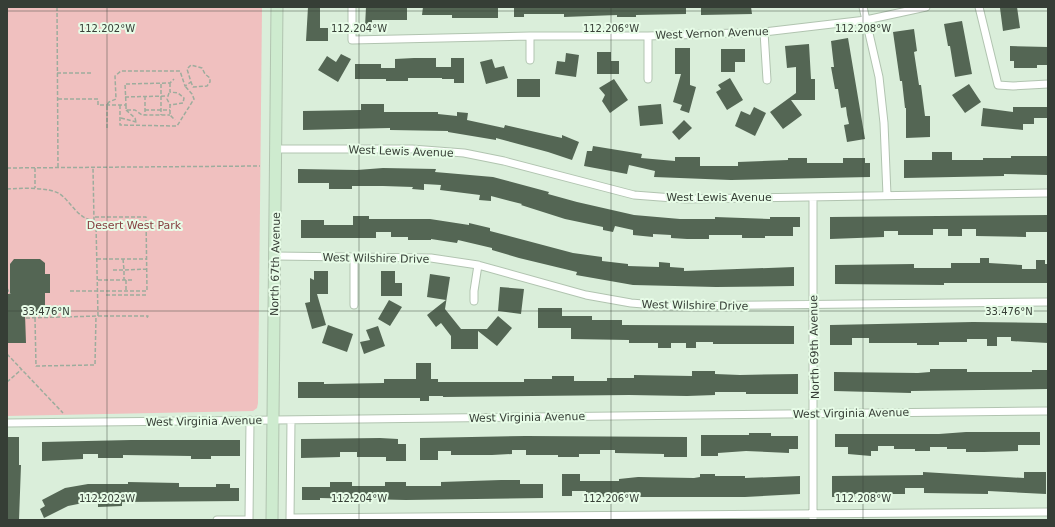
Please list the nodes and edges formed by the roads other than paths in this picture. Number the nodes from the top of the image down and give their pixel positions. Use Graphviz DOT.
graph roads {
  1 [pos="277,7"];
  2 [pos="352,7"];
  3 [pos="863,7"];
  4 [pos="926,7"];
  5 [pos="979,7"];
  6 [pos="866,20"];
  7 [pos="764,32"];
  8 [pos="530,36"];
  9 [pos="648,36"];
  10 [pos="530,60"];
  11 [pos="648,79"];
  12 [pos="767,80"];
  13 [pos="1048,84"];
  14 [pos="276,149"];
  15 [pos="1048,194"];
  16 [pos="887,195"];
  17 [pos="813,197"];
  18 [pos="275,256"];
  19 [pos="354,258"];
  20 [pos="478,265"];
  21 [pos="474,301"];
  22 [pos="1048,302"];
  23 [pos="354,305"];
  24 [pos="813,305"];
  25 [pos="1048,411"];
  26 [pos="814,414"];
  27 [pos="250,420"];
  28 [pos="272,420"];
  29 [pos="291,420"];
  30 [pos="7,423"];
  31 [pos="1048,512"];
  32 [pos="990,516"];
  33 [pos="813,517"];
  34 [pos="290,519"];
  35 [pos="217,520"];
  36 [pos="249,520"];
  37 [pos="272,520"];
  1 -- 14 [label="main road, North 67th Avenue"];
  2 -- 8 [label="street, West Vernon Avenue"];
  3 -- 6 [label="street"];
  4 -- 6 [label="street, West Vernon Avenue"];
  5 -- 13 [label="street"];
  6 -- 7 [label="street, West Vernon Avenue"];
  6 -- 16 [label="street"];
  7 -- 9 [label="street, West Vernon Avenue"];
  7 -- 12 [label="street"];
  8 -- 9 [label="street, West Vernon Avenue"];
  8 -- 10 [label="street"];
  9 -- 11 [label="street"];
  14 -- 17 [label="street, West Lewis Avenue"];
  14 -- 18 [label="main road, North 67th Avenue"];
  15 -- 16 [label="street, West Lewis Avenue"];
  16 -- 17 [label="street, West Lewis Avenue"];
  17 -- 24 [label="street, North 69th Avenue"];
  18 -- 19 [label="street, West Wilshire Drive"];
  18 -- 28 [label="main road, North 67th Avenue"];
  19 -- 20 [label="street, West Wilshire Drive"];
  19 -- 23 [label="street"];
  20 -- 21 [label="street"];
  20 -- 24 [label="street, West Wilshire Drive"];
  22 -- 24 [label="street, West Wilshire Drive"];
  24 -- 26 [label="street, North 69th Avenue"];
  25 -- 26 [label="street, West Virginia Avenue"];
  26 -- 29 [label="street, West Virginia Avenue"];
  26 -- 33 [label="street, North 69th Avenue"];
  27 -- 28 [label="street, West Virginia Avenue"];
  27 -- 30 [label="street, West Virginia Avenue"];
  27 -- 36 [label="street"];
  28 -- 29 [label="street, West Virginia Avenue"];
  28 -- 37 [label="main road, North 67th Avenue"];
  29 -- 34 [label="street"];
  31 -- 32 [label="street"];
  32 -- 33 [label="street"];
  33 -- 34 [label="street"];
  35 -- 36 [label="street"];
}
